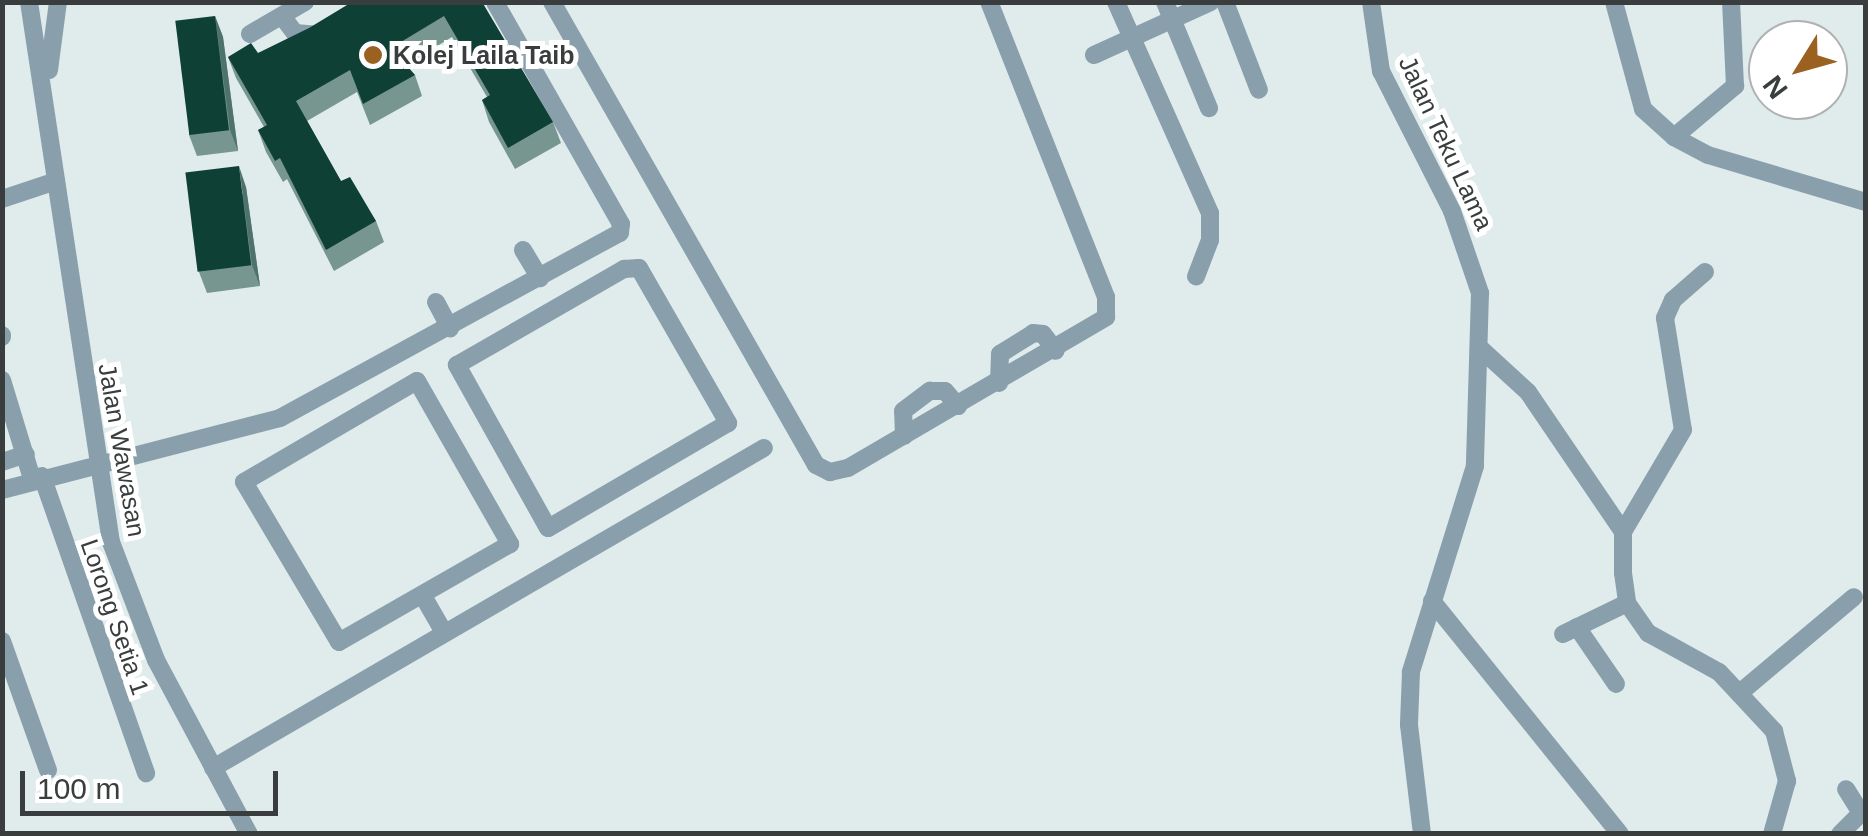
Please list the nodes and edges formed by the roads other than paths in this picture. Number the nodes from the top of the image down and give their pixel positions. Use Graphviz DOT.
graph roads {
  1 [pos="29,2"];
  2 [pos="58,2"];
  3 [pos="306,2"];
  4 [pos="494,2"];
  5 [pos="552,2"];
  6 [pos="989,2"];
  7 [pos="1116,2"];
  8 [pos="1212,2"];
  9 [pos="1225,2"];
  10 [pos="1371,2"];
  11 [pos="1614,2"];
  12 [pos="1730,2"];
  13 [pos="1169,11"];
  14 [pos="282,16"];
  15 [pos="338,22"];
  16 [pos="250,34"];
  17 [pos="1131,38"];
  18 [pos="1094,55"];
  19 [pos="1259,90"];
  20 [pos="47,106"];
  21 [pos="1209,108"];
  22 [pos="1674,136"];
  23 [pos="56,181"];
  24 [pos="2,199"];
  25 [pos="1866,202"];
  26 [pos="524,250"];
  27 [pos="1705,272"];
  28 [pos="1196,276"];
  29 [pos="540,278"];
  30 [pos="436,302"];
  31 [pos="450,328"];
  32 [pos="1482,350"];
  33 [pos="1056,351"];
  34 [pos="2,380"];
  35 [pos="999,383"];
  36 [pos="958,406"];
  37 [pos="904,436"];
  38 [pos="764,448"];
  39 [pos="26,454"];
  40 [pos="2,462"];
  41 [pos="94,464"];
  42 [pos="37,478"];
  43 [pos="634,480"];
  44 [pos="2,490"];
  45 [pos="654,512"];
  46 [pos="1623,532"];
  47 [pos="422,596"];
  48 [pos="1854,597"];
  49 [pos="1432,601"];
  50 [pos="1627,603"];
  51 [pos="442,629"];
  52 [pos="2,640"];
  53 [pos="1616,684"];
  54 [pos="1742,691"];
  55 [pos="213,768"];
  56 [pos="48,770"];
  57 [pos="146,773"];
  58 [pos="1846,790"];
  59 [pos="249,834"];
  60 [pos="1422,834"];
  61 [pos="1620,834"];
  62 [pos="1772,834"];
  63 [pos="1840,834"];
  1 -- 20 [label="street"];
  2 -- 20 [label="street"];
  3 -- 14 [label="street"];
  4 -- 29 [label="street"];
  5 -- 37 [label="street"];
  6 -- 33 [label="street"];
  7 -- 17 [label="street"];
  8 -- 13 [label="street"];
  9 -- 19 [label="street"];
  10 -- 32 [label="street, Jalan Teku Lama"];
  11 -- 22 [label="street"];
  12 -- 22 [label="street"];
  13 -- 17 [label="street"];
  13 -- 21 [label="street"];
  14 -- 15 [label="street"];
  14 -- 16 [label="street"];
  17 -- 18 [label="street"];
  17 -- 28 [label="street"];
  20 -- 23 [label="street, Jalan Wawasan"];
  22 -- 25 [label="street"];
  23 -- 24 [label="street"];
  23 -- 41 [label="street, Jalan Wawasan"];
  26 -- 29 [label="street"];
  27 -- 46 [label="street"];
  29 -- 31 [label="street"];
  30 -- 31 [label="street"];
  31 -- 41 [label="street"];
  32 -- 46 [label="street"];
  32 -- 49 [label="street, Jalan Teku Lama"];
  33 -- 35 [label="street"];
  33 -- 35 [label="street"];
  34 -- 39 [label="street, Lorong Setia 1"];
  35 -- 36 [label="street"];
  36 -- 37 [label="street"];
  36 -- 37 [label="street"];
  38 -- 45 [label="street"];
  39 -- 40 [label="street"];
  39 -- 42 [label="street, Lorong Setia 1"];
  41 -- 42 [label="street"];
  41 -- 55 [label="street, Jalan Wawasan"];
  42 -- 44 [label="street"];
  42 -- 57 [label="street, Lorong Setia 1"];
  43 -- 43 [label="street"];
  43 -- 45 [label="street"];
  45 -- 51 [label="street"];
  46 -- 50 [label="street"];
  47 -- 47 [label="street"];
  47 -- 51 [label="street"];
  48 -- 54 [label="street"];
  49 -- 60 [label="street, Jalan Teku Lama"];
  49 -- 61 [label="street"];
  50 -- 53 [label="street"];
  50 -- 54 [label="street"];
  51 -- 55 [label="street"];
  52 -- 56 [label="street"];
  54 -- 62 [label="street"];
  55 -- 59 [label="street, Jalan Wawasan"];
  58 -- 63 [label="street"];
}
